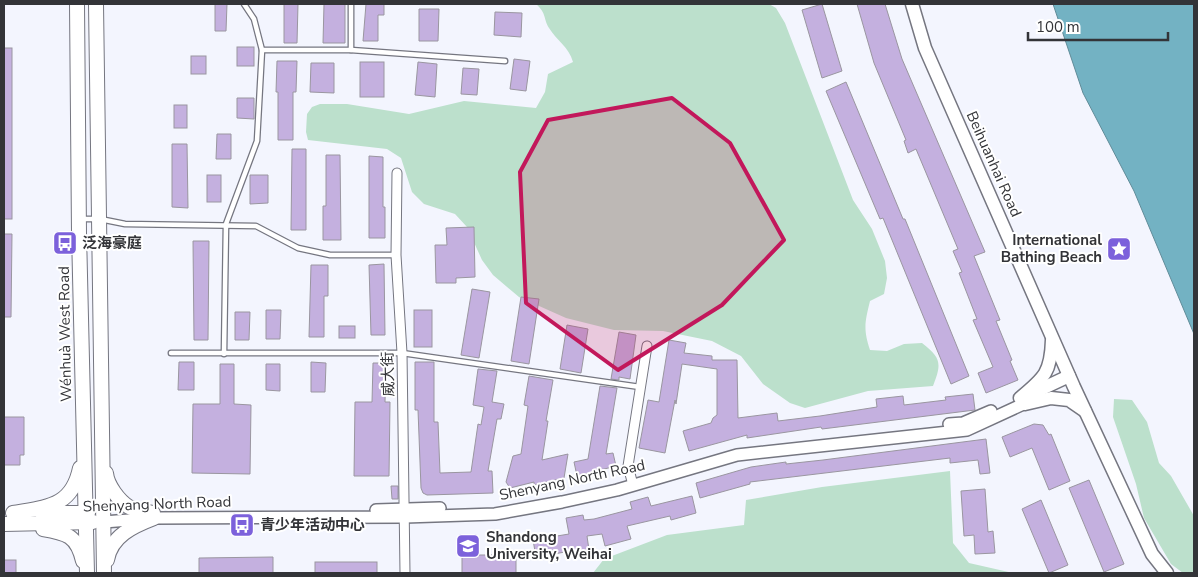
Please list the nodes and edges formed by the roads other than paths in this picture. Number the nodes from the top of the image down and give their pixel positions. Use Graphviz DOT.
graph roads {
  1 [pos="77,4"];
  2 [pos="96,4"];
  3 [pos="244,4"];
  4 [pos="351,4"];
  5 [pos="912,4"];
  6 [pos="262,50"];
  7 [pos="351,50"];
  8 [pos="505,61"];
  9 [pos="397,173"];
  10 [pos="79,218"];
  11 [pos="100,219"];
  12 [pos="226,224"];
  13 [pos="396,255"];
  14 [pos="1052,336"];
  15 [pos="647,346"];
  16 [pos="171,353"];
  17 [pos="402,353"];
  18 [pos="224,354"];
  19 [pos="1071,379"];
  20 [pos="641,387"];
  21 [pos="1022,401"];
  22 [pos="1086,412"];
  23 [pos="84,450"];
  24 [pos="103,453"];
  25 [pos="632,482"];
  26 [pos="405,513"];
  27 [pos="154,515"];
  28 [pos="85,518"];
  29 [pos="104,518"];
  30 [pos="9,519"];
  31 [pos="86,573"];
  32 [pos="104,573"];
  33 [pos="405,573"];
  34 [pos="1166,573"];
  1 -- 10 [label="main road, Wénhuà West Road"];
  2 -- 11 [label="main road"];
  3 -- 6 [label="lane"];
  4 -- 7 [label="lane"];
  5 -- 14 [label="main road, Beihuanhai Road"];
  6 -- 7 [label="lane"];
  6 -- 12 [label="lane"];
  7 -- 8 [label="lane"];
  9 -- 13 [label="street, 威大街"];
  10 -- 11 [label="lane"];
  10 -- 23 [label="main road, Wénhuà West Road"];
  11 -- 12 [label="lane"];
  11 -- 24 [label="main road"];
  12 -- 13 [label="lane"];
  12 -- 18 [label="lane"];
  13 -- 17 [label="street, 威大街"];
  14 -- 19 [label="main road, Beihuanhai Road"];
  14 -- 21 [label="main road"];
  15 -- 20 [label="street"];
  16 -- 18 [label="lane"];
  17 -- 18 [label="lane"];
  17 -- 20 [label="lane"];
  17 -- 26 [label="street, 威大街"];
  19 -- 21 [label="main road, Shenyang North Road"];
  19 -- 22 [label="main road"];
  20 -- 25 [label="street"];
  21 -- 22 [label="main road"];
  21 -- 25 [label="street, Shenyang North Road"];
  22 -- 34 [label="main road"];
  23 -- 28 [label="main road, Wénhuà West Road"];
  23 -- 30 [label="main road"];
  24 -- 27 [label="main road"];
  24 -- 29 [label="main road"];
  25 -- 26 [label="street, Shenyang North Road"];
  26 -- 27 [label="street, Shenyang North Road"];
  26 -- 33 [label="street, 威大街"];
  27 -- 29 [label="street, Shenyang North Road"];
  27 -- 32 [label="main road"];
  28 -- 29 [label="main road, Shenyang North Road"];
  28 -- 30 [label="main road, Shenyang North Road"];
  28 -- 31 [label="main road, Wénhuà West Road"];
  29 -- 32 [label="main road"];
  30 -- 31 [label="main road"];
}
